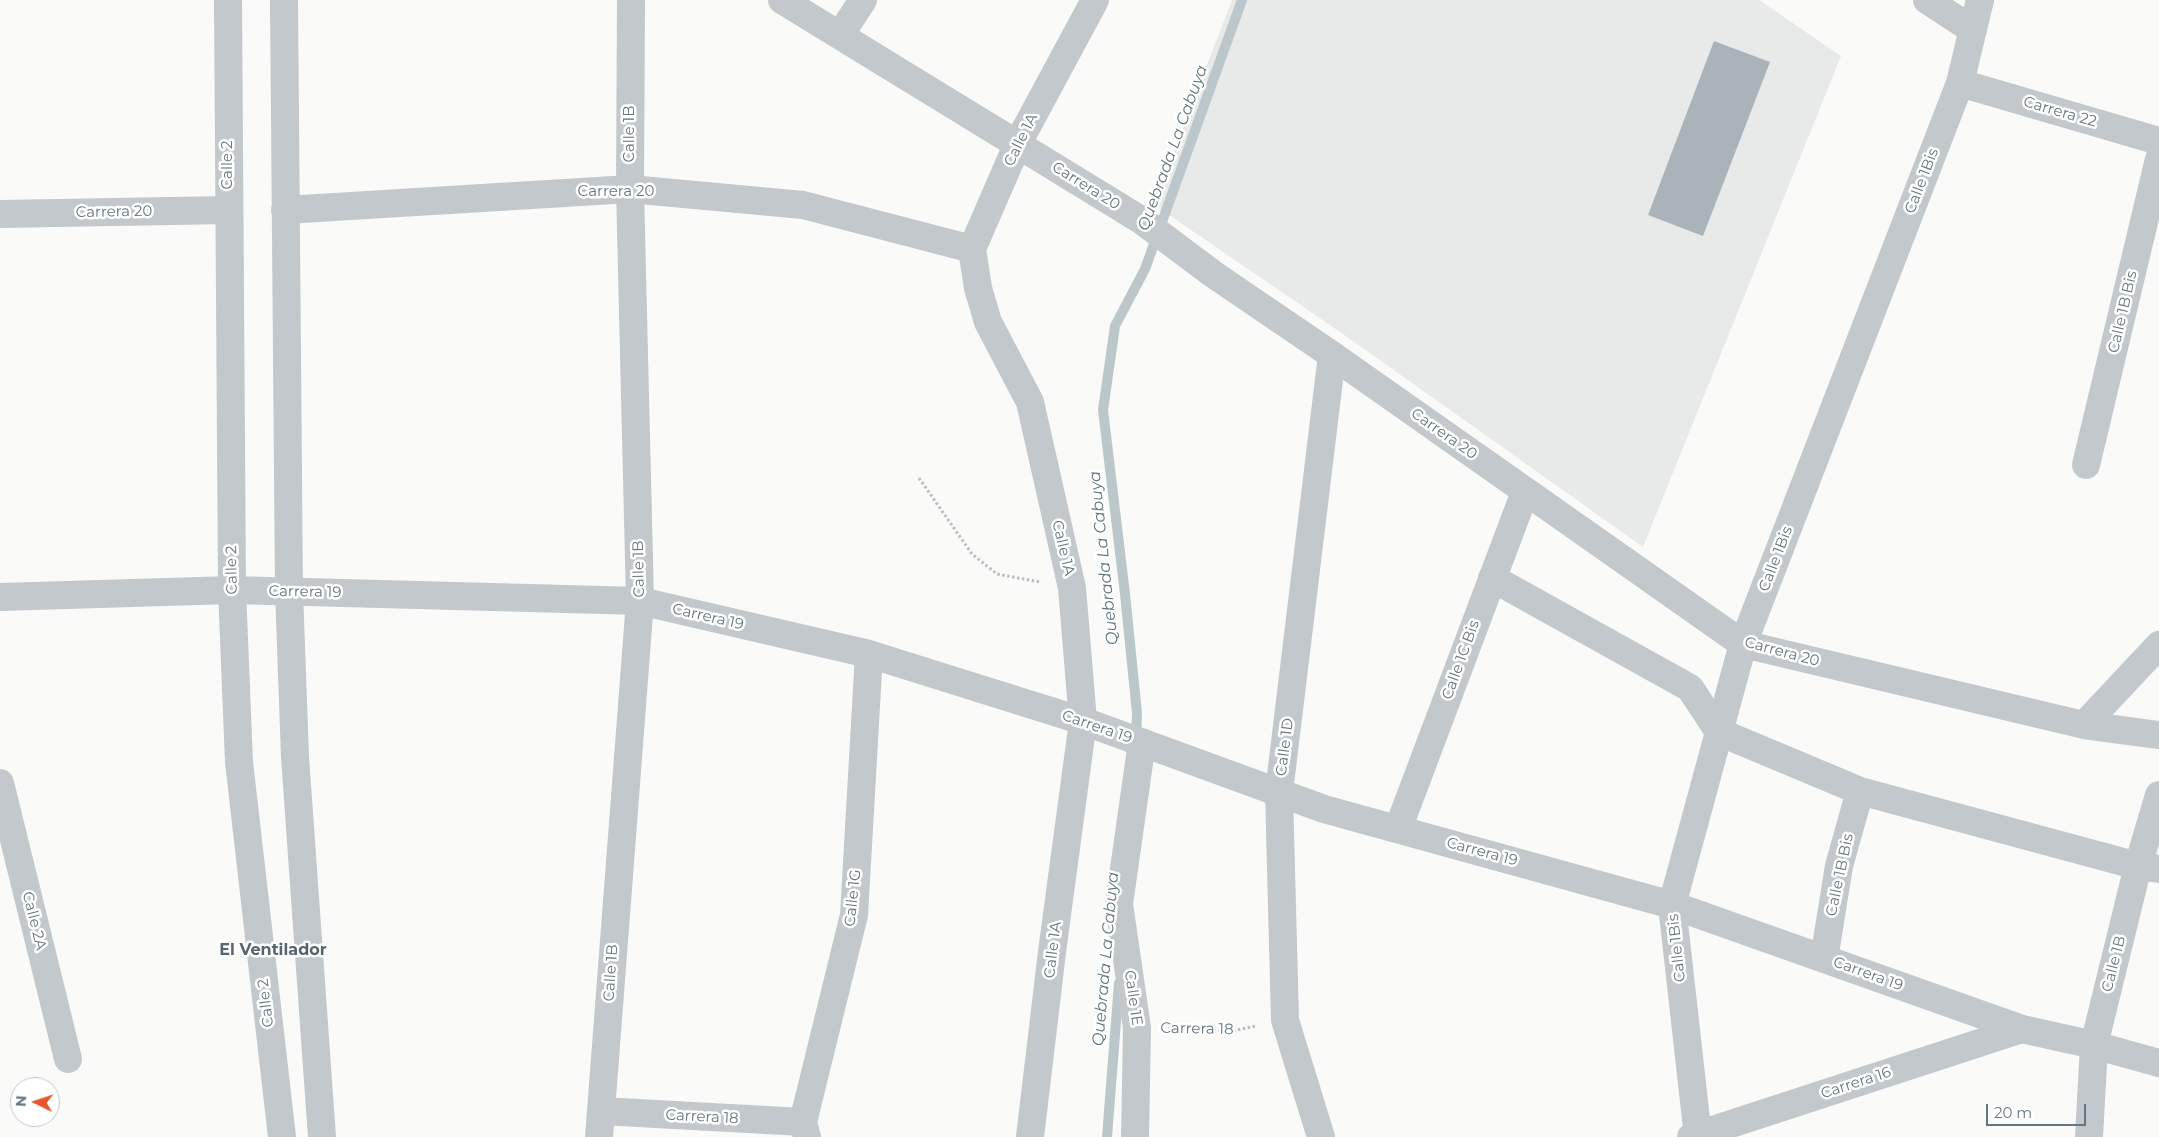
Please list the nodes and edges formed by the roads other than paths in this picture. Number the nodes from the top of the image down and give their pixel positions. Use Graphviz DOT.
graph roads {
  1 [pos="228,0"];
  2 [pos="284,0"];
  3 [pos="631,0"];
  4 [pos="782,0"];
  5 [pos="863,0"];
  6 [pos="1095,0"];
  7 [pos="1927,0"];
  8 [pos="1980,0"];
  9 [pos="1973,30"];
  10 [pos="840,36"];
  11 [pos="1960,83"];
  12 [pos="2159,141"];
  13 [pos="1018,143"];
  14 [pos="2159,159"];
  15 [pos="630,189"];
  16 [pos="228,210"];
  17 [pos="285,210"];
  18 [pos="0,214"];
  19 [pos="972,249"];
  20 [pos="1332,355"];
  21 [pos="2086,465"];
  22 [pos="1525,492"];
  23 [pos="1492,578"];
  24 [pos="232,590"];
  25 [pos="289,591"];
  26 [pos="0,597"];
  27 [pos="640,601"];
  28 [pos="1743,644"];
  29 [pos="2159,645"];
  30 [pos="869,654"];
  31 [pos="1083,721"];
  32 [pos="2084,725"];
  33 [pos="1719,732"];
  34 [pos="2159,735"];
  35 [pos="1142,743"];
  36 [pos="0,783"];
  37 [pos="1860,791"];
  38 [pos="1279,792"];
  39 [pos="2159,795"];
  40 [pos="1398,829"];
  41 [pos="2149,868"];
  42 [pos="1672,905"];
  43 [pos="1824,959"];
  44 [pos="2022,1029"];
  45 [pos="2094,1045"];
  46 [pos="68,1059"];
  47 [pos="2159,1064"];
  48 [pos="600,1124"];
  49 [pos="805,1130"];
  50 [pos="1696,1136"];
  51 [pos="282,1137"];
  52 [pos="322,1137"];
  53 [pos="1030,1137"];
  54 [pos="1135,1137"];
  55 [pos="1321,1137"];
  56 [pos="2089,1137"];
  1 -- 16 [label="street, Calle 2"];
  2 -- 17 [label="street"];
  3 -- 15 [label="street, Calle 1B"];
  4 -- 10 [label="street, Carrera 20"];
  5 -- 10 [label="street"];
  6 -- 13 [label="street, Calle 1A"];
  7 -- 9 [label="street"];
  8 -- 9 [label="street, Calle 1Bis"];
  9 -- 11 [label="street, Calle 1Bis"];
  10 -- 13 [label="street, Carrera 20"];
  11 -- 12 [label="street, Carrera 22"];
  11 -- 28 [label="street, Calle 1Bis"];
  13 -- 19 [label="street, Calle 1A"];
  13 -- 20 [label="street, Carrera 20"];
  14 -- 21 [label="street, Calle 1B Bis"];
  15 -- 17 [label="street, Carrera 20"];
  15 -- 19 [label="street, Carrera 20"];
  15 -- 27 [label="street, Calle 1B"];
  16 -- 18 [label="street, Carrera 20"];
  16 -- 24 [label="street, Calle 2"];
  17 -- 25 [label="street"];
  19 -- 31 [label="street, Calle 1A"];
  20 -- 22 [label="street, Carrera 20"];
  20 -- 38 [label="street, Calle 1D"];
  22 -- 23 [label="street, Calle 1C Bis"];
  22 -- 28 [label="street, Carrera 20"];
  23 -- 33 [label="street"];
  23 -- 40 [label="street, Calle 1C Bis"];
  24 -- 25 [label="street, Carrera 19"];
  24 -- 26 [label="street, Carrera 19"];
  24 -- 51 [label="street, Calle 2"];
  25 -- 27 [label="street, Carrera 19"];
  25 -- 52 [label="street"];
  27 -- 30 [label="street, Carrera 19"];
  27 -- 48 [label="street, Calle 1B"];
  28 -- 32 [label="street, Carrera 20"];
  28 -- 33 [label="street, Calle 1Bis"];
  29 -- 32 [label="street"];
  30 -- 31 [label="street, Carrera 19"];
  30 -- 49 [label="street, Calle 1G"];
  31 -- 35 [label="street, Carrera 19"];
  31 -- 53 [label="street, Calle 1A"];
  32 -- 34 [label="street, Carrera 20"];
  33 -- 37 [label="street"];
  33 -- 42 [label="street, Calle 1Bis"];
  35 -- 38 [label="street, Carrera 19"];
  35 -- 54 [label="street, Calle 1E"];
  36 -- 46 [label="street, Calle 2A"];
  37 -- 41 [label="street"];
  37 -- 43 [label="street, Calle 1B Bis"];
  38 -- 40 [label="street, Carrera 19"];
  38 -- 55 [label="street, Calle 1D"];
  39 -- 41 [label="street, Calle 1B"];
  40 -- 42 [label="street, Carrera 19"];
  41 -- 45 [label="street, Calle 1B"];
  42 -- 43 [label="street, Carrera 19"];
  42 -- 50 [label="street, Calle 1Bis"];
  43 -- 44 [label="street, Carrera 19"];
  44 -- 45 [label="street, Carrera 19"];
  44 -- 50 [label="street, Carrera 16"];
  45 -- 47 [label="street, Carrera 19"];
  45 -- 56 [label="street, Calle 1B"];
  48 -- 49 [label="street, Carrera 18"];
}
